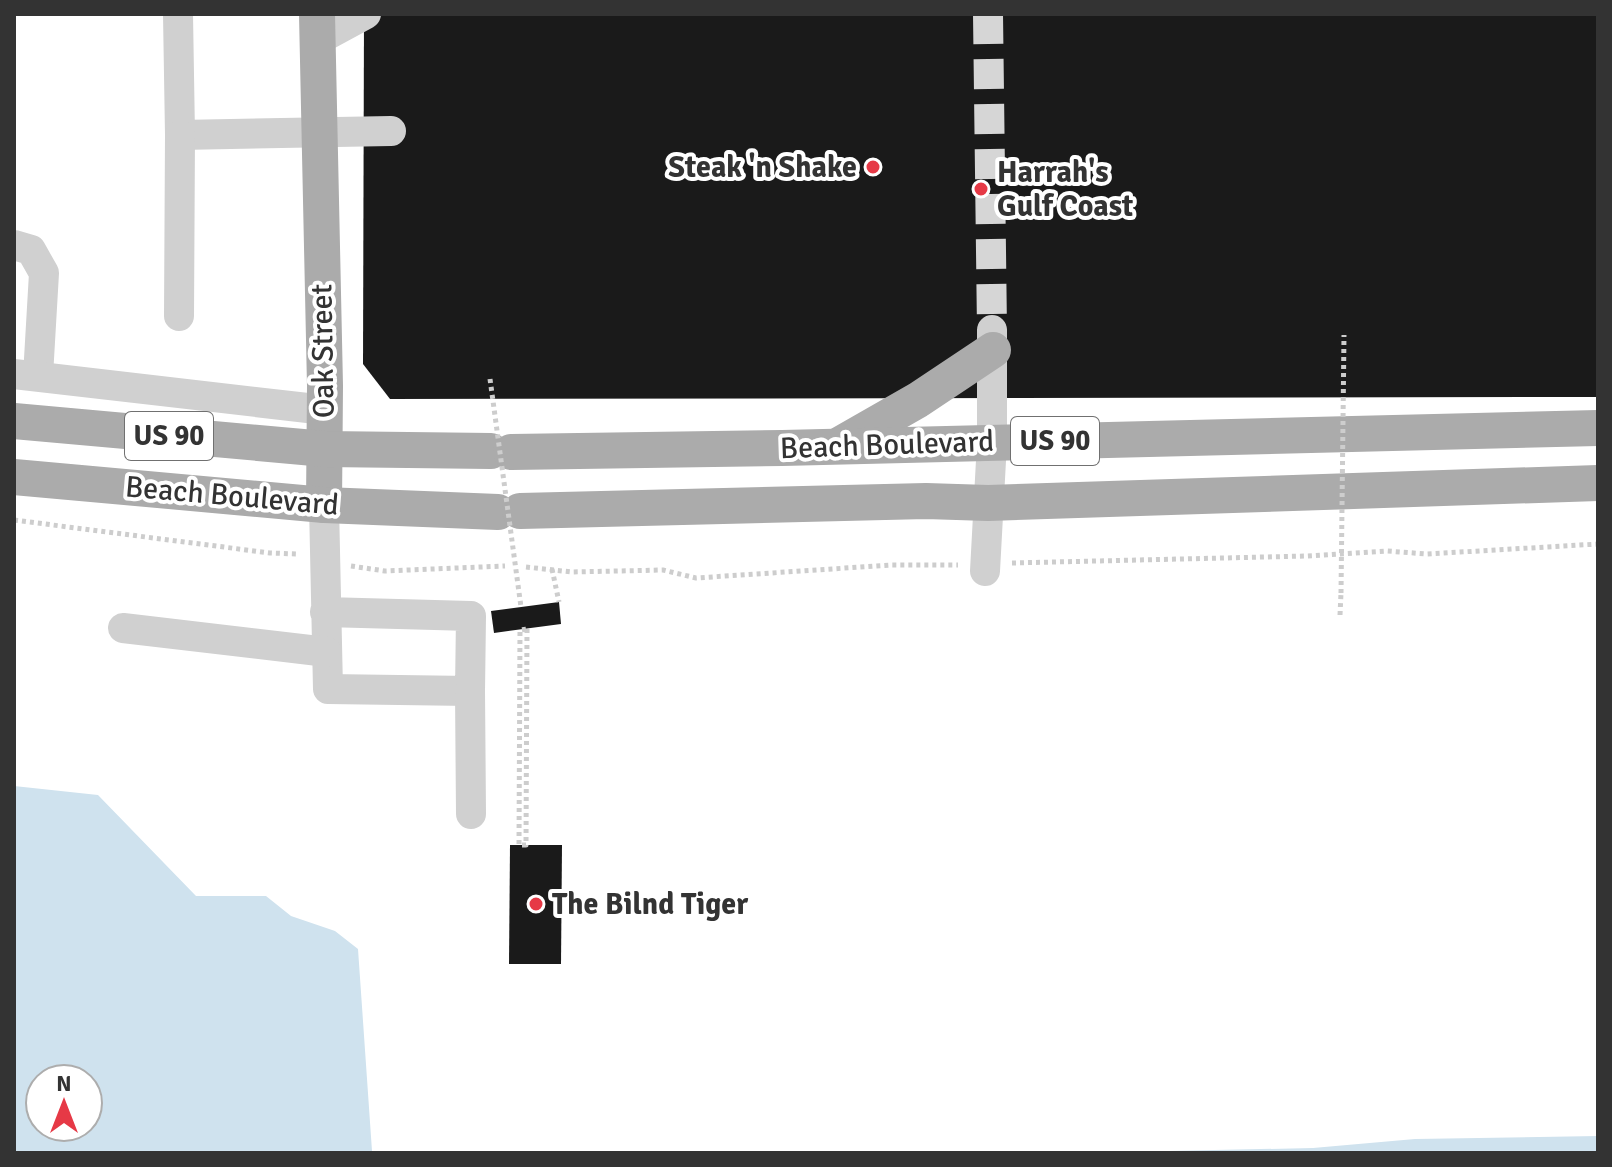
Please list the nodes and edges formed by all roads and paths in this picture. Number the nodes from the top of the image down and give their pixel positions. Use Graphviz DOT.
graph roads {
  1 [pos="178,14"];
  2 [pos="366,14"];
  3 [pos="317,27"];
  4 [pos="391,131"];
  5 [pos="319,133"];
  6 [pos="180,135"];
  7 [pos="14,245"];
  8 [pos="179,316"];
  9 [pos="1344,335"];
  10 [pos="992,340"];
  11 [pos="26,375"];
  12 [pos="490,379"];
  13 [pos="325,410"];
  14 [pos="14,421"];
  15 [pos="1598,428"];
  16 [pos="992,442"];
  17 [pos="836,447"];
  18 [pos="325,449"];
  19 [pos="14,477"];
  20 [pos="1598,483"];
  21 [pos="988,503"];
  22 [pos="324,505"];
  23 [pos="14,520"];
  24 [pos="1598,544"];
  25 [pos="303,554"];
  26 [pos="343,565"];
  27 [pos="956,565"];
  28 [pos="505,566"];
  29 [pos="526,567"];
  30 [pos="995,567"];
  31 [pos="552,569"];
  32 [pos="559,602"];
  33 [pos="521,607"];
  34 [pos="325,612"];
  35 [pos="1340,615"];
  36 [pos="123,628"];
  37 [pos="527,629"];
  38 [pos="327,652"];
  39 [pos="470,691"];
  40 [pos="471,814"];
  1 -- 6 [label="street"];
  2 -- 3 [label="street"];
  3 -- 5 [label="main road, Oak Street"];
  4 -- 5 [label="street"];
  5 -- 6 [label="street"];
  5 -- 13 [label="main road, Oak Street"];
  6 -- 8 [label="street"];
  7 -- 11 [label="street"];
  9 -- 35 [label="path, bridge"];
  10 -- 16 [label="street"];
  10 -- 17 [label="main road"];
  11 -- 13 [label="street"];
  12 -- 33 [label="path, bridge"];
  13 -- 18 [label="main road, Oak Street"];
  14 -- 18 [label="main road, Beach Boulevard / US 90"];
  15 -- 16 [label="main road, Beach Boulevard / US 90"];
  16 -- 17 [label="main road, Beach Boulevard / US 90"];
  16 -- 21 [label="street"];
  17 -- 18 [label="main road, Beach Boulevard / US 90"];
  18 -- 22 [label="main road, Oak Street"];
  19 -- 22 [label="main road, Beach Boulevard / US 90"];
  20 -- 21 [label="main road, Beach Boulevard / US 90"];
  21 -- 22 [label="main road, Beach Boulevard / US 90"];
  21 -- 30 [label="street"];
  22 -- 34 [label="street, Oak Street"];
  23 -- 25 [label="path"];
  24 -- 30 [label="path"];
  26 -- 28 [label="path"];
  27 -- 31 [label="path"];
  29 -- 31 [label="path"];
  31 -- 32 [label="path"];
  34 -- 38 [label="street, Oak Street"];
  34 -- 39 [label="street"];
  36 -- 38 [label="street"];
  37 -- 37 [label="path"];
  38 -- 39 [label="street, Oak Street"];
  39 -- 40 [label="street"];
}
